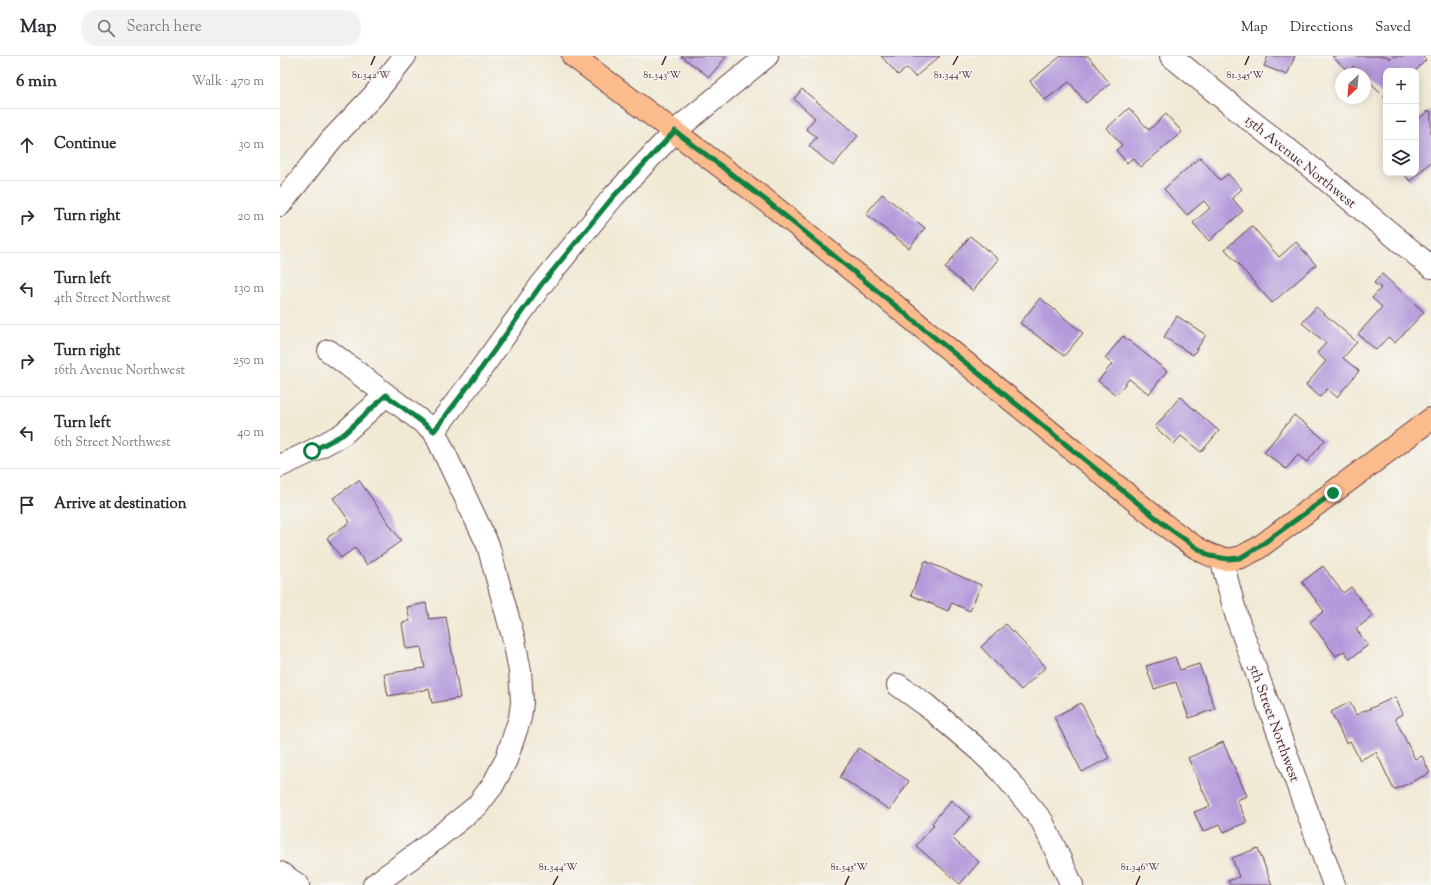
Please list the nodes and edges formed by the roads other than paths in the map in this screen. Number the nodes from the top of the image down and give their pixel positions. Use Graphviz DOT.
graph roads {
  1 [pos="405,56"];
  2 [pos="573,56"];
  3 [pos="767,56"];
  4 [pos="1171,56"];
  5 [pos="675,131"];
  6 [pos="280,205"];
  7 [pos="1431,267"];
  8 [pos="329,351"];
  9 [pos="386,395"];
  10 [pos="1431,419"];
  11 [pos="434,431"];
  12 [pos="280,466"];
  13 [pos="1222,558"];
  14 [pos="898,686"];
  15 [pos="280,873"];
  16 [pos="298,885"];
  17 [pos="374,885"];
  18 [pos="1072,885"];
  19 [pos="1334,885"];
  1 -- 6 [label="street"];
  2 -- 5 [label="main road"];
  3 -- 5 [label="street"];
  4 -- 7 [label="street, 15th Avenue Northwest"];
  5 -- 11 [label="street"];
  5 -- 13 [label="main road"];
  8 -- 9 [label="street"];
  9 -- 11 [label="street"];
  9 -- 12 [label="street"];
  10 -- 13 [label="main road"];
  11 -- 17 [label="street"];
  13 -- 19 [label="street, 5th Street Northwest"];
  14 -- 18 [label="street"];
  15 -- 16 [label="street"];
}
